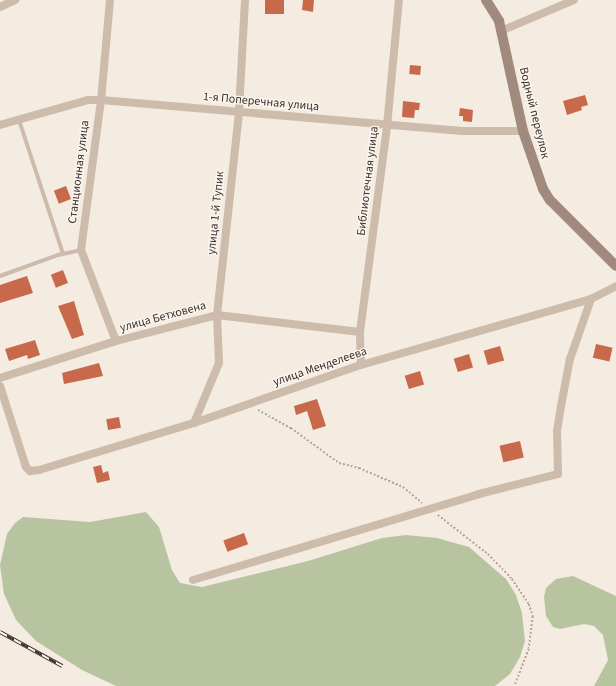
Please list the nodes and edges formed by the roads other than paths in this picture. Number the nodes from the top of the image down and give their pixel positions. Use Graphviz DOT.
graph roads {
  1 [pos="15,0"];
  2 [pos="110,0"];
  3 [pos="245,0"];
  4 [pos="399,0"];
  5 [pos="487,0"];
  6 [pos="574,0"];
  7 [pos="0,6"];
  8 [pos="501,31"];
  9 [pos="101,100"];
  10 [pos="239,111"];
  11 [pos="19,120"];
  12 [pos="0,125"];
  13 [pos="387,126"];
  14 [pos="523,131"];
  15 [pos="82,250"];
  16 [pos="63,254"];
  17 [pos="616,266"];
  18 [pos="0,276"];
  19 [pos="616,286"];
  20 [pos="591,299"];
  21 [pos="217,315"];
  22 [pos="360,332"];
  23 [pos="116,341"];
  24 [pos="361,365"];
  25 [pos="0,378"];
  26 [pos="0,386"];
  27 [pos="194,423"];
  28 [pos="193,580"];
  1 -- 7 [label="street"];
  2 -- 9 [label="street, Станционная улица"];
  3 -- 10 [label="street, улица 1-й Тупик"];
  4 -- 13 [label="street, Библиотечная улица"];
  5 -- 8 [label="street, Водный переулок"];
  6 -- 8 [label="street"];
  8 -- 14 [label="street, Водный переулок"];
  9 -- 10 [label="street, 1-я Поперечная улица"];
  9 -- 11 [label="street, 1-я Поперечная улица"];
  9 -- 15 [label="street, Станционная улица"];
  10 -- 13 [label="street, 1-я Поперечная улица"];
  10 -- 21 [label="street, улица 1-й Тупик"];
  11 -- 12 [label="street, 1-я Поперечная улица"];
  11 -- 16 [label="lane"];
  13 -- 14 [label="street, 1-я Поперечная улица"];
  13 -- 22 [label="street, Библиотечная улица"];
  14 -- 17 [label="street, Водный переулок"];
  15 -- 16 [label="lane"];
  15 -- 23 [label="street, Станционная улица"];
  16 -- 18 [label="lane"];
  19 -- 20 [label="street, улица Менделеева"];
  20 -- 24 [label="street, улица Менделеева"];
  20 -- 28 [label="street"];
  21 -- 22 [label="street, улица Бетховена"];
  21 -- 23 [label="street, улица Бетховена"];
  21 -- 27 [label="street, улица 1-й Тупик"];
  22 -- 24 [label="street, Библиотечная улица"];
  23 -- 25 [label="street, улица Бетховена"];
  24 -- 27 [label="street, улица Менделеева"];
  26 -- 27 [label="street, улица Менделеева"];
}
